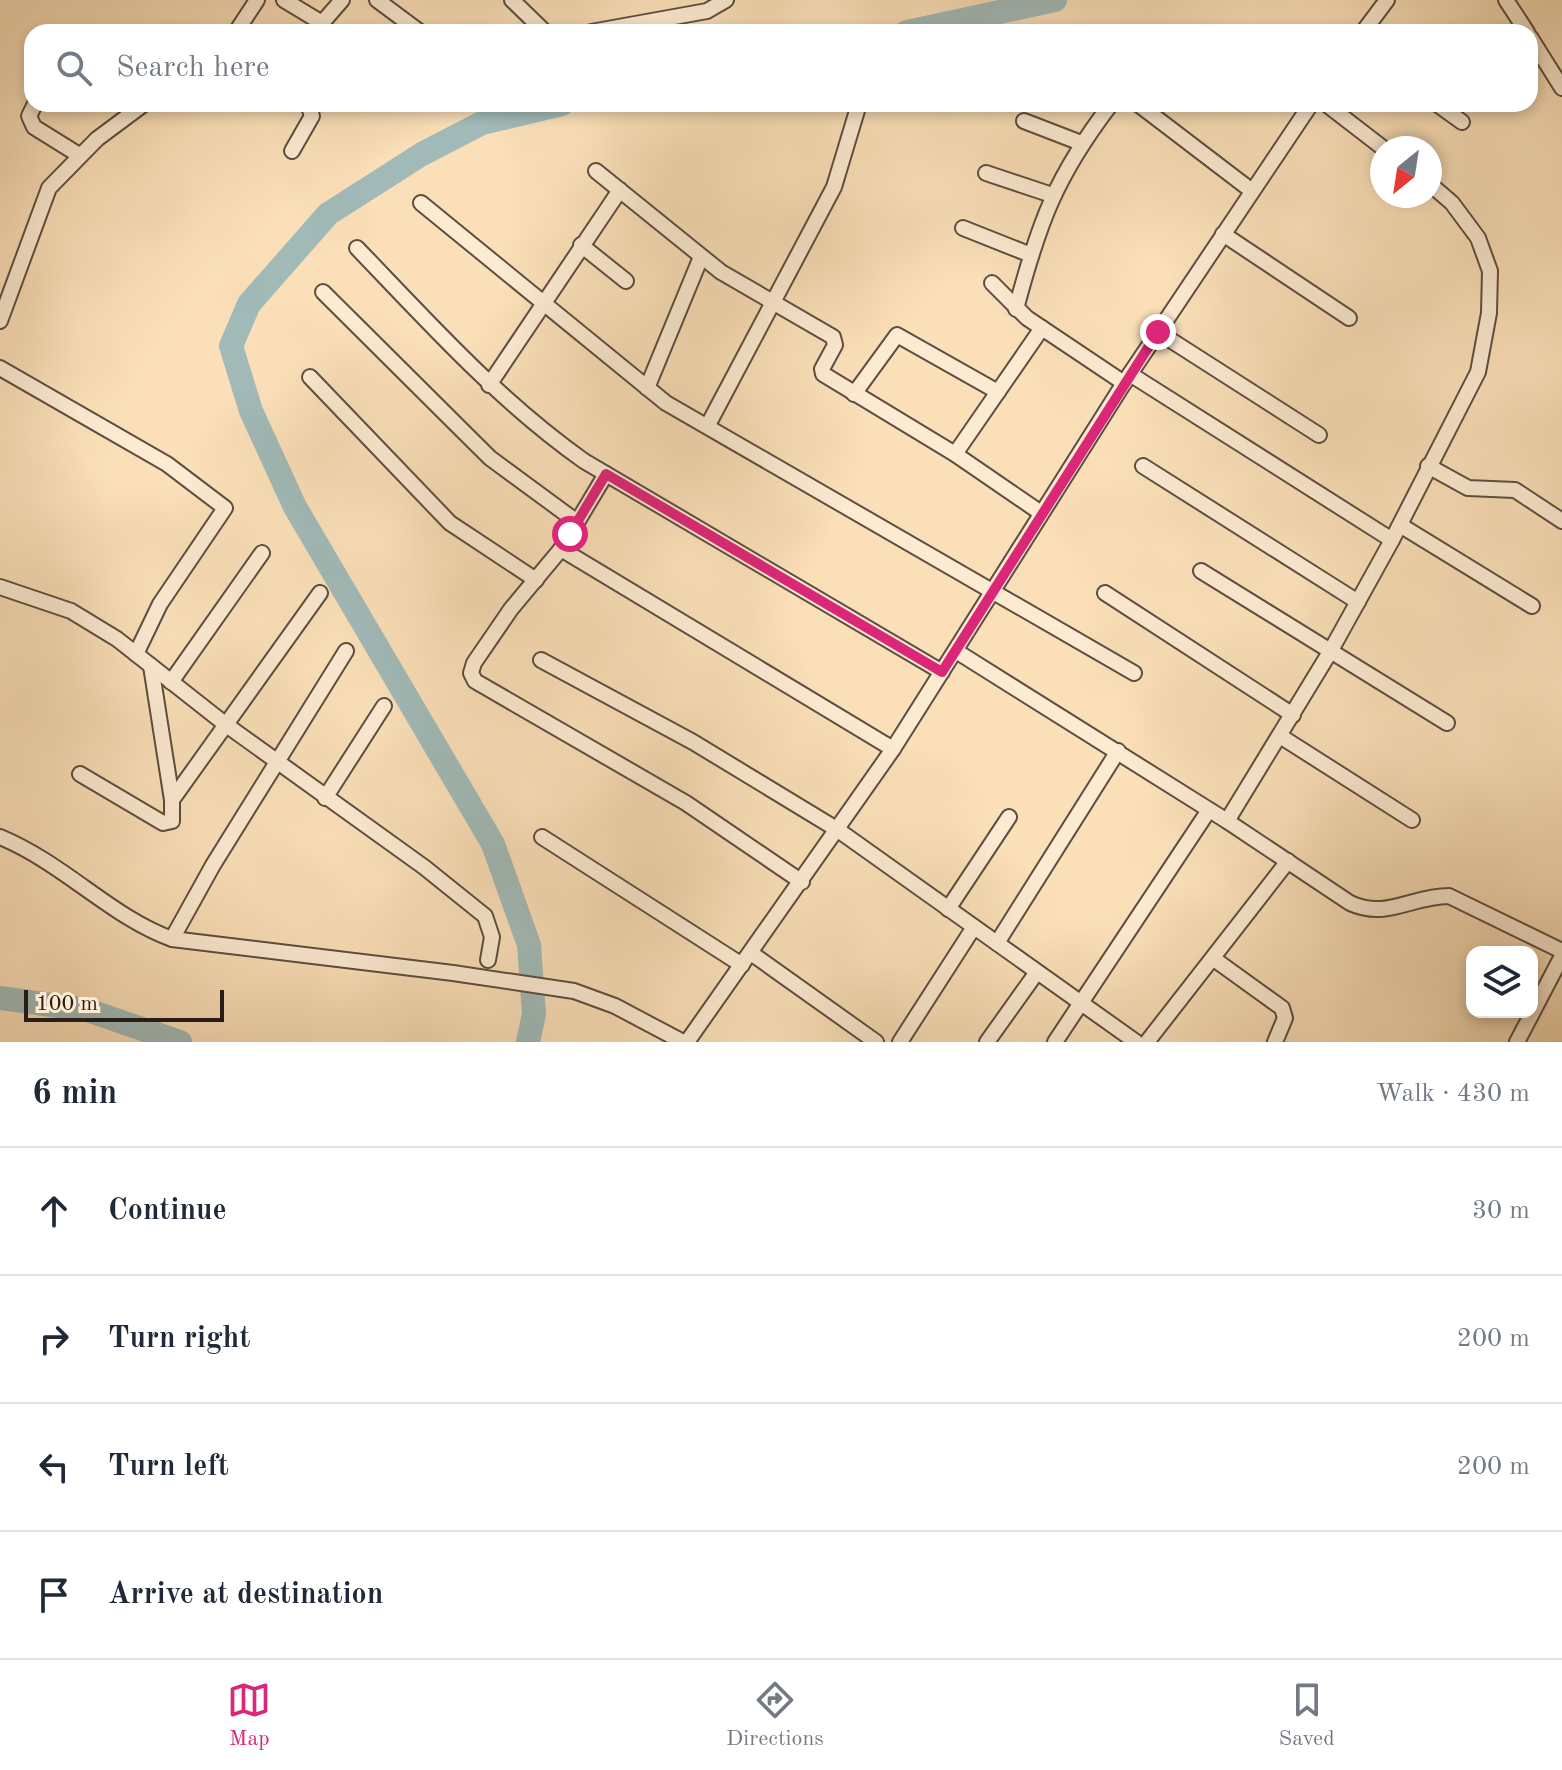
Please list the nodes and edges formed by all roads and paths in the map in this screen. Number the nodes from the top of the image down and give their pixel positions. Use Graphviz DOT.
graph roads {
  1 [pos="257,0"];
  2 [pos="284,0"];
  3 [pos="342,0"];
  4 [pos="377,0"];
  5 [pos="512,0"];
  6 [pos="726,0"];
  7 [pos="1387,0"];
  8 [pos="1507,0"];
  9 [pos="241,24"];
  10 [pos="314,24"];
  11 [pos="322,24"];
  12 [pos="409,24"];
  13 [pos="537,24"];
  14 [pos="635,24"];
  15 [pos="1369,24"];
  16 [pos="1522,24"];
  17 [pos="1538,50"];
  18 [pos="1562,88"];
  19 [pos="31,112"];
  20 [pos="134,112"];
  21 [pos="311,112"];
  22 [pos="857,112"];
  23 [pos="1105,112"];
  24 [pos="1148,112"];
  25 [pos="1306,112"];
  26 [pos="1336,112"];
  27 [pos="1448,112"];
  28 [pos="1024,121"];
  29 [pos="1462,122"];
  30 [pos="1370,138"];
  31 [pos="1081,143"];
  32 [pos="292,151"];
  33 [pos="79,155"];
  34 [pos="596,171"];
  35 [pos="986,173"];
  36 [pos="620,190"];
  37 [pos="1252,191"];
  38 [pos="1442,194"];
  39 [pos="1052,195"];
  40 [pos="421,203"];
  41 [pos="963,228"];
  42 [pos="1223,234"];
  43 [pos="581,245"];
  44 [pos="357,248"];
  45 [pos="1031,255"];
  46 [pos="701,257"];
  47 [pos="626,281"];
  48 [pos="992,283"];
  49 [pos="323,292"];
  50 [pos="542,302"];
  51 [pos="772,304"];
  52 [pos="1016,309"];
  53 [pos="1349,318"];
  54 [pos="0,321"];
  55 [pos="1042,328"];
  56 [pos="1158,332"];
  57 [pos="0,368"];
  58 [pos="310,377"];
  59 [pos="1127,379"];
  60 [pos="489,385"];
  61 [pos="647,388"];
  62 [pos="998,392"];
  63 [pos="854,394"];
  64 [pos="708,425"];
  65 [pos="1319,435"];
  66 [pos="955,454"];
  67 [pos="1143,466"];
  68 [pos="1428,466"];
  69 [pos="606,474"];
  70 [pos="1041,513"];
  71 [pos="1562,521"];
  72 [pos="577,522"];
  73 [pos="1400,525"];
  74 [pos="1392,540"];
  75 [pos="561,549"];
  76 [pos="262,553"];
  77 [pos="1201,571"];
  78 [pos="536,580"];
  79 [pos="0,587"];
  80 [pos="994,591"];
  81 [pos="320,593"];
  82 [pos="1105,593"];
  83 [pos="1358,602"];
  84 [pos="1532,606"];
  85 [pos="346,651"];
  86 [pos="956,651"];
  87 [pos="1330,652"];
  88 [pos="136,654"];
  89 [pos="541,660"];
  90 [pos="151,666"];
  91 [pos="942,672"];
  92 [pos="1134,673"];
  93 [pos="171,682"];
  94 [pos="384,706"];
  95 [pos="1293,715"];
  96 [pos="1447,723"];
  97 [pos="225,724"];
  98 [pos="1280,736"];
  99 [pos="893,749"];
  100 [pos="1118,751"];
  101 [pos="276,762"];
  102 [pos="80,774"];
  103 [pos="325,798"];
  104 [pos="172,800"];
  105 [pos="1209,810"];
  106 [pos="1009,817"];
  107 [pos="1412,820"];
  108 [pos="1227,821"];
  109 [pos="838,830"];
  110 [pos="0,837"];
  111 [pos="542,837"];
  112 [pos="1288,861"];
  113 [pos="802,882"];
  114 [pos="948,909"];
  115 [pos="974,927"];
  116 [pos="172,939"];
  117 [pos="997,943"];
  118 [pos="1562,953"];
  119 [pos="746,959"];
  120 [pos="1214,959"];
  121 [pos="488,960"];
  122 [pos="1037,972"];
  123 [pos="1081,1004"];
  124 [pos="685,1042"];
  125 [pos="876,1042"];
  126 [pos="900,1042"];
  127 [pos="987,1042"];
  128 [pos="1055,1042"];
  129 [pos="1136,1042"];
  130 [pos="1147,1042"];
  131 [pos="1275,1042"];
  132 [pos="1517,1042"];
  1 -- 9 [label="street"];
  2 -- 10 [label="street"];
  3 -- 11 [label="street"];
  4 -- 12 [label="street"];
  5 -- 13 [label="street"];
  6 -- 14 [label="street"];
  7 -- 15 [label="street"];
  8 -- 16 [label="street"];
  17 -- 18 [label="street"];
  19 -- 33 [label="street"];
  20 -- 33 [label="street"];
  21 -- 32 [label="street"];
  22 -- 51 [label="street"];
  23 -- 31 [label="street"];
  24 -- 37 [label="street"];
  25 -- 37 [label="street"];
  26 -- 30 [label="street"];
  27 -- 29 [label="street"];
  28 -- 31 [label="street"];
  31 -- 39 [label="street"];
  33 -- 54 [label="street"];
  34 -- 36 [label="street"];
  35 -- 39 [label="street"];
  36 -- 43 [label="street"];
  36 -- 46 [label="street"];
  37 -- 42 [label="street"];
  38 -- 68 [label="street"];
  39 -- 45 [label="street"];
  40 -- 50 [label="street"];
  41 -- 45 [label="street"];
  42 -- 53 [label="street"];
  42 -- 56 [label="street"];
  43 -- 47 [label="street"];
  43 -- 50 [label="street"];
  44 -- 60 [label="street"];
  45 -- 52 [label="street"];
  46 -- 51 [label="street"];
  46 -- 61 [label="street"];
  48 -- 52 [label="street"];
  49 -- 72 [label="street"];
  50 -- 60 [label="street"];
  50 -- 61 [label="street"];
  51 -- 63 [label="street"];
  51 -- 64 [label="street"];
  52 -- 55 [label="street"];
  55 -- 59 [label="street"];
  55 -- 62 [label="street"];
  56 -- 59 [label="street"];
  56 -- 65 [label="street"];
  57 -- 88 [label="street"];
  58 -- 78 [label="street"];
  59 -- 70 [label="street"];
  59 -- 74 [label="street"];
  60 -- 69 [label="street"];
  61 -- 64 [label="street"];
  62 -- 63 [label="street"];
  62 -- 66 [label="street"];
  63 -- 66 [label="street"];
  64 -- 80 [label="street"];
  66 -- 70 [label="street"];
  67 -- 83 [label="street"];
  68 -- 71 [label="street"];
  68 -- 73 [label="street"];
  69 -- 72 [label="street"];
  69 -- 91 [label="street"];
  70 -- 80 [label="street"];
  72 -- 75 [label="street"];
  73 -- 74 [label="street"];
  73 -- 84 [label="street"];
  74 -- 83 [label="street"];
  75 -- 78 [label="street"];
  75 -- 99 [label="street"];
  76 -- 93 [label="street"];
  77 -- 87 [label="street"];
  78 -- 113 [label="street"];
  79 -- 88 [label="street"];
  80 -- 86 [label="street"];
  80 -- 92 [label="street"];
  81 -- 97 [label="street"];
  82 -- 95 [label="street"];
  83 -- 87 [label="street"];
  85 -- 101 [label="street"];
  86 -- 91 [label="street"];
  86 -- 100 [label="street"];
  87 -- 95 [label="street"];
  87 -- 96 [label="street"];
  88 -- 90 [label="street"];
  89 -- 109 [label="street"];
  90 -- 93 [label="street"];
  90 -- 104 [label="street"];
  91 -- 99 [label="street"];
  93 -- 97 [label="street"];
  94 -- 103 [label="street"];
  95 -- 98 [label="street"];
  97 -- 101 [label="street"];
  97 -- 104 [label="street"];
  98 -- 107 [label="street"];
  98 -- 108 [label="street"];
  99 -- 109 [label="street"];
  100 -- 105 [label="street"];
  100 -- 117 [label="street"];
  101 -- 103 [label="street"];
  101 -- 116 [label="street"];
  102 -- 104 [label="street"];
  103 -- 121 [label="street"];
  105 -- 108 [label="street"];
  105 -- 123 [label="street"];
  106 -- 114 [label="street"];
  108 -- 112 [label="street"];
  109 -- 113 [label="street"];
  109 -- 114 [label="street"];
  110 -- 116 [label="street"];
  111 -- 119 [label="street"];
  112 -- 118 [label="street"];
  112 -- 120 [label="street"];
  113 -- 119 [label="street"];
  114 -- 115 [label="street"];
  115 -- 117 [label="street"];
  115 -- 126 [label="street"];
  116 -- 124 [label="street"];
  117 -- 122 [label="street"];
  118 -- 132 [label="street"];
  119 -- 124 [label="street"];
  119 -- 125 [label="street"];
  120 -- 130 [label="street"];
  120 -- 131 [label="street"];
  122 -- 123 [label="street"];
  122 -- 127 [label="street"];
  123 -- 128 [label="street"];
  123 -- 129 [label="street"];
}
